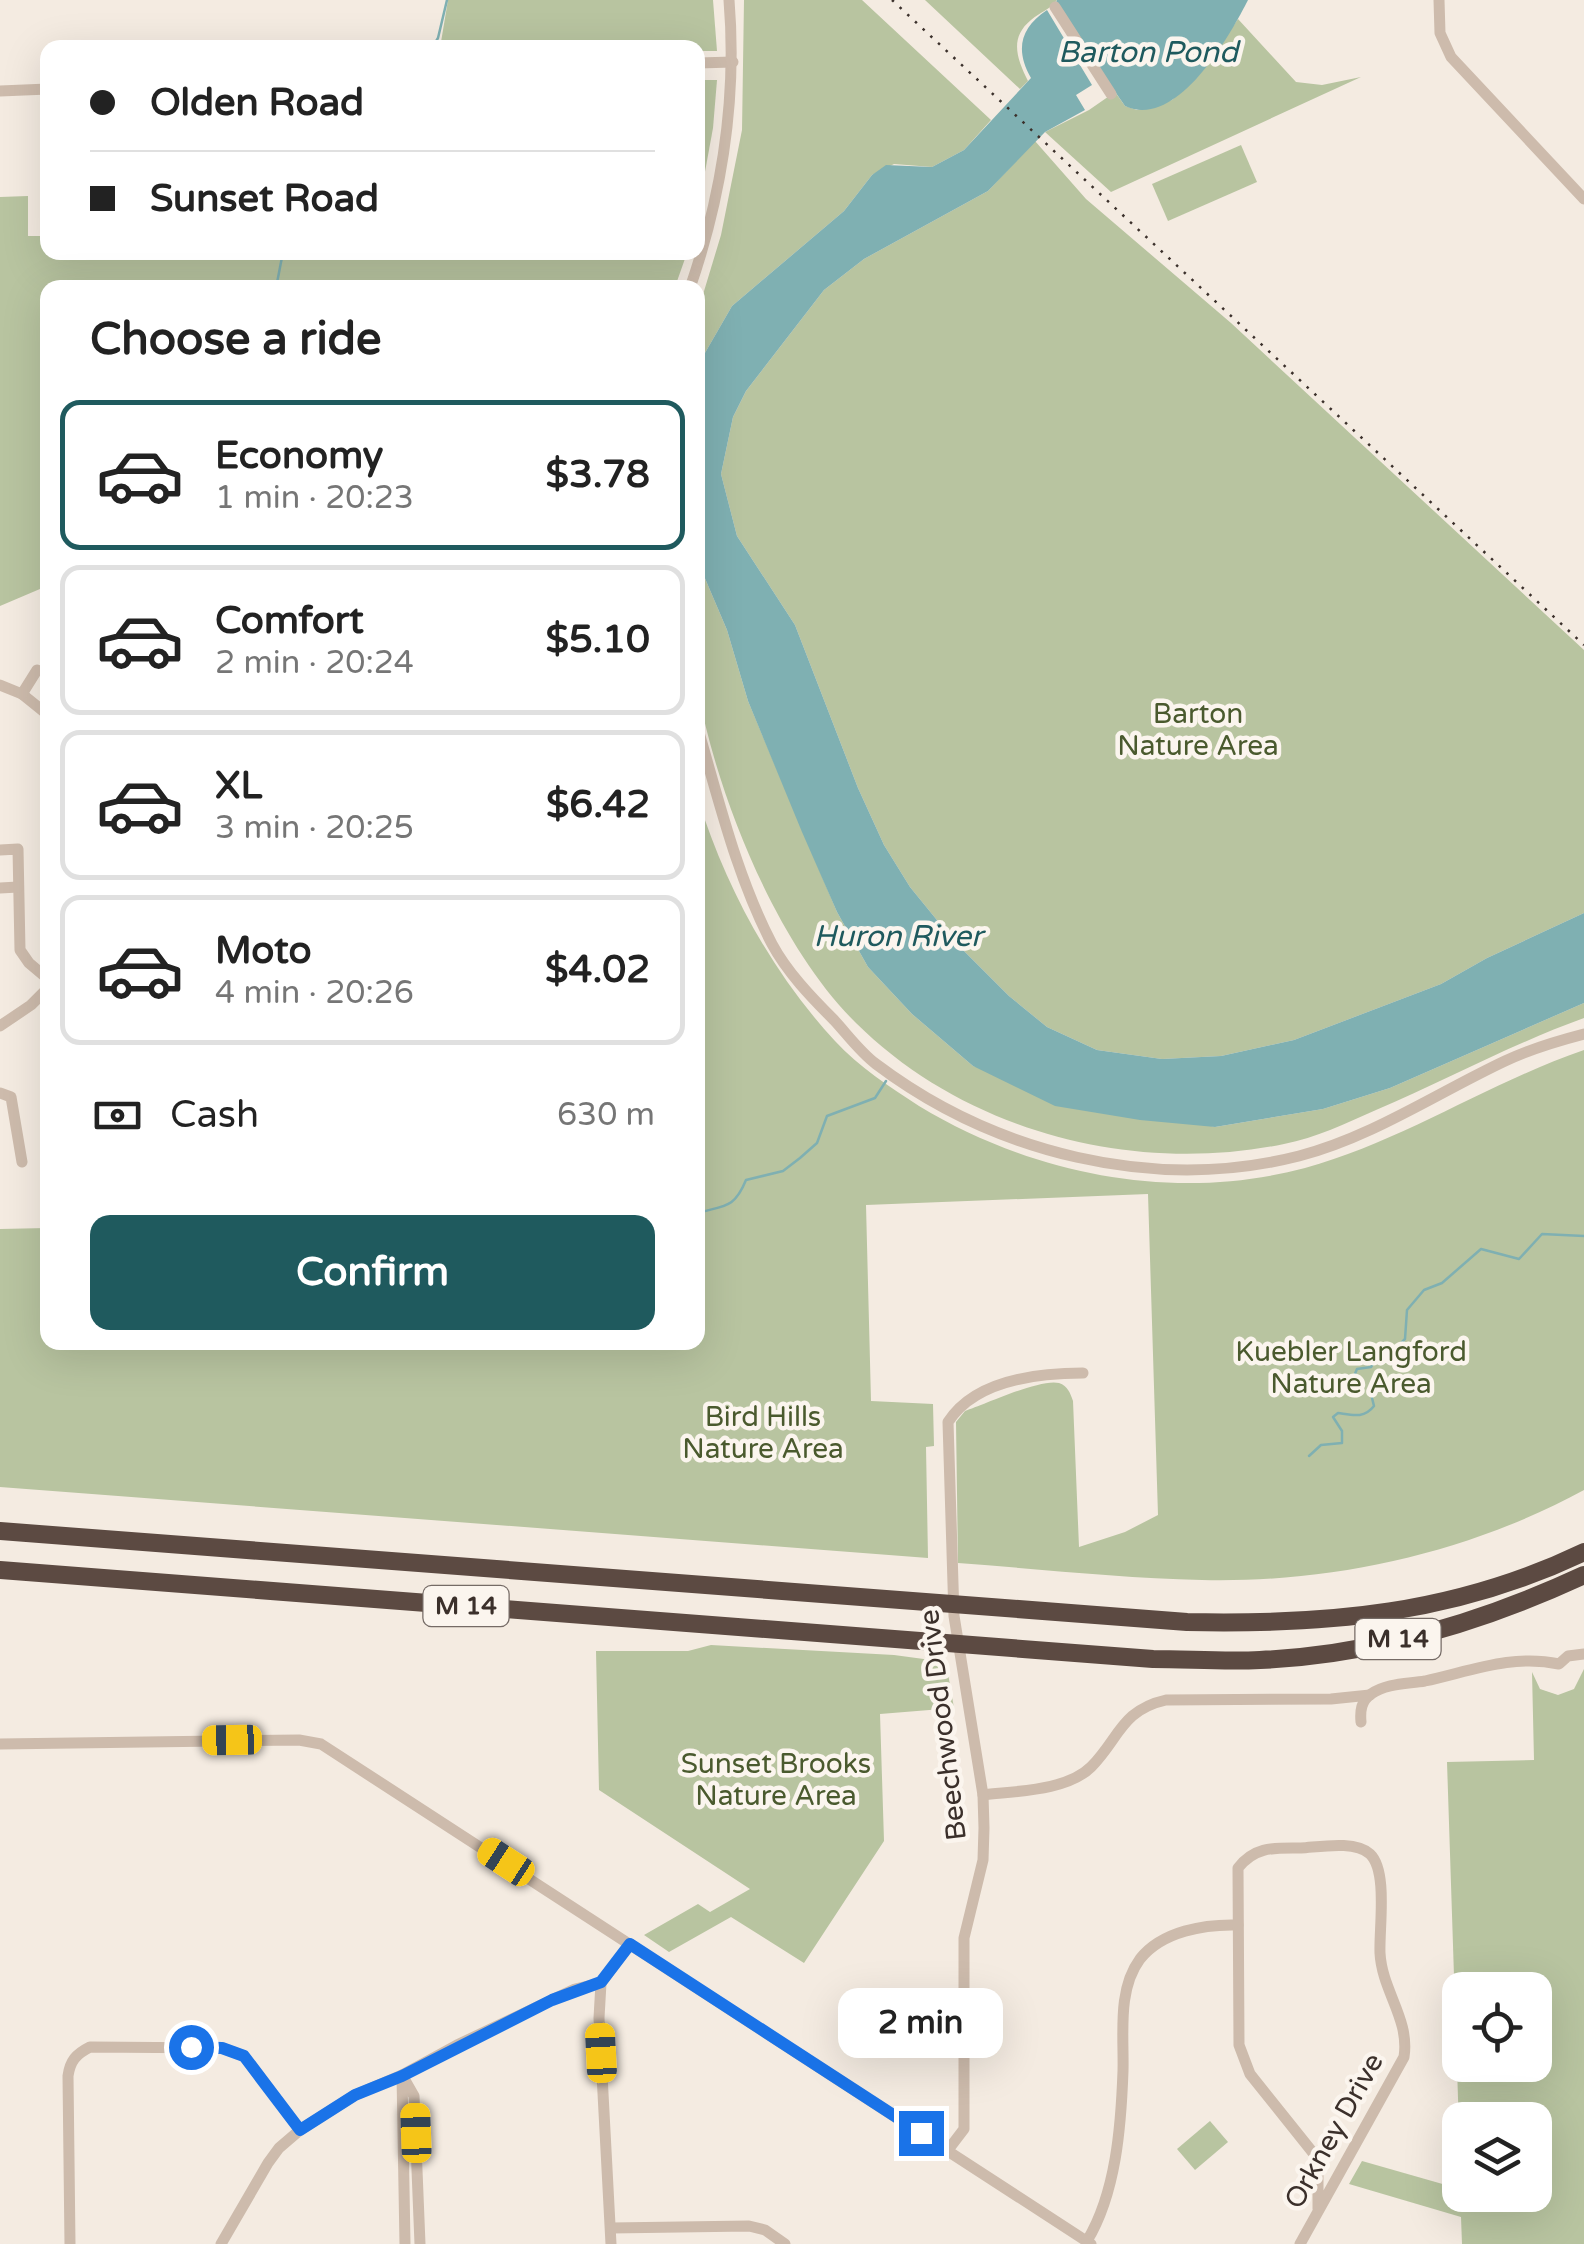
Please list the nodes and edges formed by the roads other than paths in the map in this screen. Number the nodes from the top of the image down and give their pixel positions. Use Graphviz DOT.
graph roads {
  1 [pos="729,0"];
  2 [pos="1439,0"];
  3 [pos="1055,6"];
  4 [pos="733,62"];
  5 [pos="705,64"];
  6 [pos="40,89"];
  7 [pos="0,91"];
  8 [pos="1112,94"];
  9 [pos="1584,200"];
  10 [pos="705,236"];
  11 [pos="37,670"];
  12 [pos="0,684"];
  13 [pos="22,694"];
  14 [pos="40,709"];
  15 [pos="705,753"];
  16 [pos="0,850"];
  17 [pos="0,888"];
  18 [pos="18,888"];
  19 [pos="40,971"];
  20 [pos="40,996"];
  21 [pos="0,1026"];
  22 [pos="1584,1034"];
  23 [pos="6,1095"];
  24 [pos="22,1162"];
  25 [pos="1082,1374"];
  26 [pos="0,1530"];
  27 [pos="1584,1552"];
  28 [pos="0,1570"];
  29 [pos="1584,1574"];
  30 [pos="1584,1654"];
  31 [pos="1370,1695"];
  32 [pos="1361,1722"];
  33 [pos="0,1744"];
  34 [pos="983,1795"];
  35 [pos="1238,1925"];
  36 [pos="630,1944"];
  37 [pos="601,1982"];
  38 [pos="402,2076"];
  39 [pos="300,2130"];
  40 [pos="948,2150"];
  41 [pos="1318,2208"];
  42 [pos="611,2228"];
  43 [pos="1089,2242"];
  44 [pos="70,2244"];
  45 [pos="221,2244"];
  46 [pos="405,2244"];
  47 [pos="420,2244"];
  48 [pos="612,2244"];
  49 [pos="785,2244"];
  50 [pos="1300,2244"];
  1 -- 4 [label="street"];
  2 -- 9 [label="street"];
  3 -- 8 [label="street"];
  4 -- 5 [label="street"];
  4 -- 10 [label="street"];
  6 -- 7 [label="street"];
  11 -- 13 [label="street"];
  12 -- 13 [label="street"];
  13 -- 14 [label="street"];
  15 -- 22 [label="street"];
  16 -- 18 [label="street"];
  17 -- 18 [label="street"];
  18 -- 19 [label="street"];
  20 -- 21 [label="street"];
  23 -- 24 [label="street"];
  25 -- 34 [label="street, Beechwood Drive"];
  26 -- 27 [label="highway, M 14"];
  28 -- 29 [label="highway, M 14"];
  30 -- 31 [label="street"];
  31 -- 32 [label="street"];
  31 -- 34 [label="street"];
  33 -- 36 [label="street"];
  34 -- 40 [label="street, Beechwood Drive"];
  35 -- 41 [label="street"];
  35 -- 41 [label="street, Orkney Drive"];
  35 -- 43 [label="street"];
  36 -- 37 [label="street"];
  36 -- 40 [label="street"];
  37 -- 38 [label="street"];
  37 -- 42 [label="street"];
  38 -- 39 [label="street"];
  38 -- 46 [label="street"];
  38 -- 47 [label="street"];
  39 -- 44 [label="street"];
  39 -- 45 [label="street"];
  40 -- 43 [label="street"];
  41 -- 50 [label="street, Orkney Drive"];
  42 -- 48 [label="street"];
  42 -- 49 [label="street"];
}
